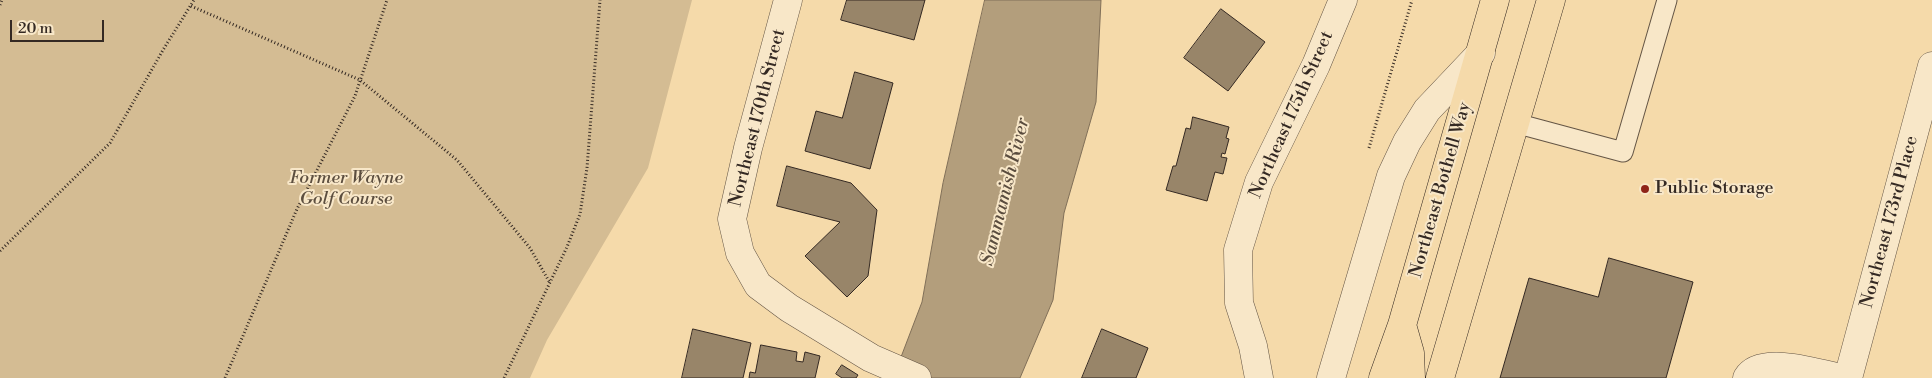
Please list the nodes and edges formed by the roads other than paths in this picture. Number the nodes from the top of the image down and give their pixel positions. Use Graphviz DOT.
graph roads {
  1 [pos="788,0"];
  2 [pos="1344,0"];
  3 [pos="1495,0"];
  4 [pos="1551,0"];
  5 [pos="1667,0"];
  6 [pos="1481,53"];
  7 [pos="1932,66"];
  8 [pos="1515,123"];
  9 [pos="1402,325"];
  10 [pos="918,378"];
  11 [pos="1259,378"];
  12 [pos="1331,378"];
  13 [pos="1383,378"];
  14 [pos="1411,378"];
  15 [pos="1440,378"];
  16 [pos="1747,378"];
  17 [pos="1840,378"];
  18 [pos="1848,378"];
  1 -- 10 [label="street, Northeast 170th Street"];
  2 -- 11 [label="street, Northeast 175th Street"];
  3 -- 6 [label="main road, Northeast Bothell Way"];
  4 -- 8 [label="main road"];
  5 -- 8 [label="lane"];
  6 -- 9 [label="main road, Northeast Bothell Way"];
  6 -- 12 [label="street"];
  7 -- 18 [label="street, Northeast 173rd Place"];
  8 -- 15 [label="main road"];
  9 -- 13 [label="main road, Northeast Bothell Way"];
  9 -- 14 [label="main road"];
  16 -- 17 [label="street"];
}
